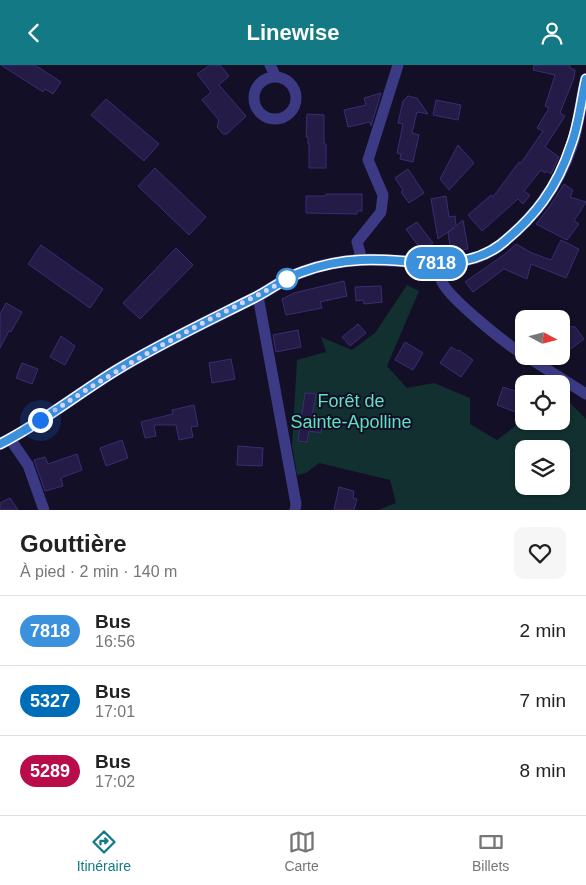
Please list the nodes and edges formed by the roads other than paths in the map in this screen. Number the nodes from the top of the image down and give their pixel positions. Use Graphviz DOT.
graph roads {
  1 [pos="270,65"];
  2 [pos="398,65"];
  3 [pos="276,77"];
  4 [pos="586,79"];
  5 [pos="362,259"];
  6 [pos="441,263"];
  7 [pos="258,296"];
  8 [pos="515,348"];
  9 [pos="539,365"];
  10 [pos="586,395"];
  11 [pos="5,442"];
  12 [pos="44,510"];
  13 [pos="295,510"];
  1 -- 3 [label="street"];
  2 -- 5 [label="street"];
  4 -- 6 [label="street"];
  5 -- 6 [label="street"];
  5 -- 7 [label="street"];
  6 -- 8 [label="street"];
  7 -- 11 [label="street"];
  7 -- 13 [label="street"];
  9 -- 10 [label="street"];
  11 -- 12 [label="street"];
}
